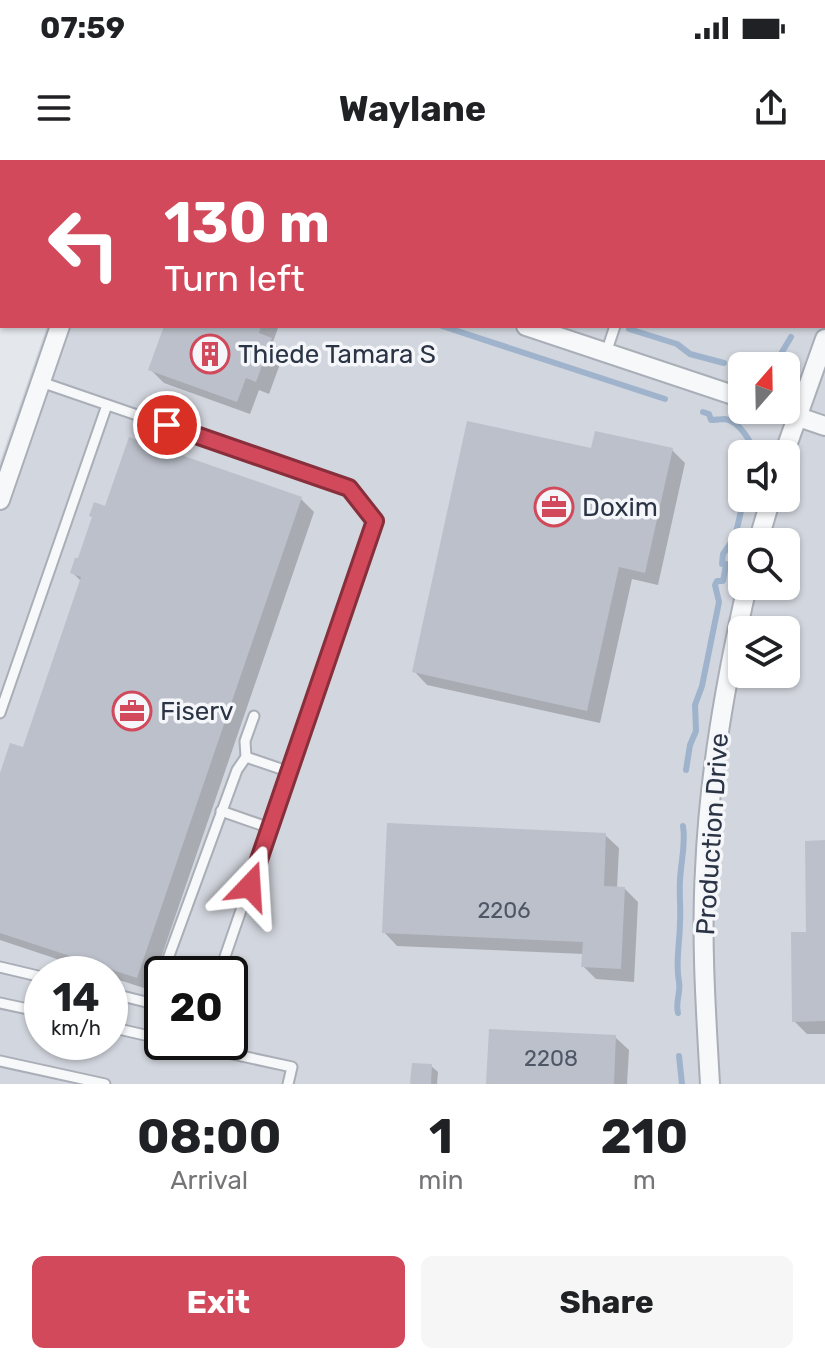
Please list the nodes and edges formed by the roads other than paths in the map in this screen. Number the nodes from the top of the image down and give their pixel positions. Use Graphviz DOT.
graph roads {
  1 [pos="59,328"];
  2 [pos="532,328"];
  3 [pos="614,328"];
  4 [pos="825,339"];
  5 [pos="606,353"];
  6 [pos="41,382"];
  7 [pos="728,393"];
  8 [pos="107,405"];
  9 [pos="800,405"];
  10 [pos="800,417"];
  11 [pos="825,426"];
  12 [pos="0,500"];
  13 [pos="744,600"];
  14 [pos="0,713"];
  15 [pos="254,716"];
  16 [pos="246,757"];
  17 [pos="290,772"];
  18 [pos="221,811"];
  19 [pos="270,828"];
  20 [pos="169,956"];
  21 [pos="225,956"];
  22 [pos="0,967"];
  23 [pos="24,973"];
  24 [pos="0,1003"];
  25 [pos="24,1008"];
  26 [pos="248,1057"];
  27 [pos="0,1061"];
  28 [pos="105,1084"];
  29 [pos="288,1084"];
  30 [pos="710,1084"];
  1 -- 6 [label="street"];
  2 -- 5 [label="street"];
  3 -- 5 [label="lane"];
  4 -- 9 [label="street"];
  5 -- 7 [label="street"];
  6 -- 8 [label="lane"];
  6 -- 12 [label="street"];
  8 -- 14 [label="lane"];
  8 -- 17 [label="lane"];
  10 -- 11 [label="street"];
  13 -- 30 [label="street, Production Drive"];
  15 -- 16 [label="lane"];
  16 -- 17 [label="lane"];
  16 -- 18 [label="lane"];
  17 -- 19 [label="lane"];
  18 -- 19 [label="lane"];
  18 -- 20 [label="lane"];
  19 -- 21 [label="lane"];
  22 -- 23 [label="lane"];
  24 -- 25 [label="lane"];
  26 -- 29 [label="lane"];
  27 -- 28 [label="lane"];
}
